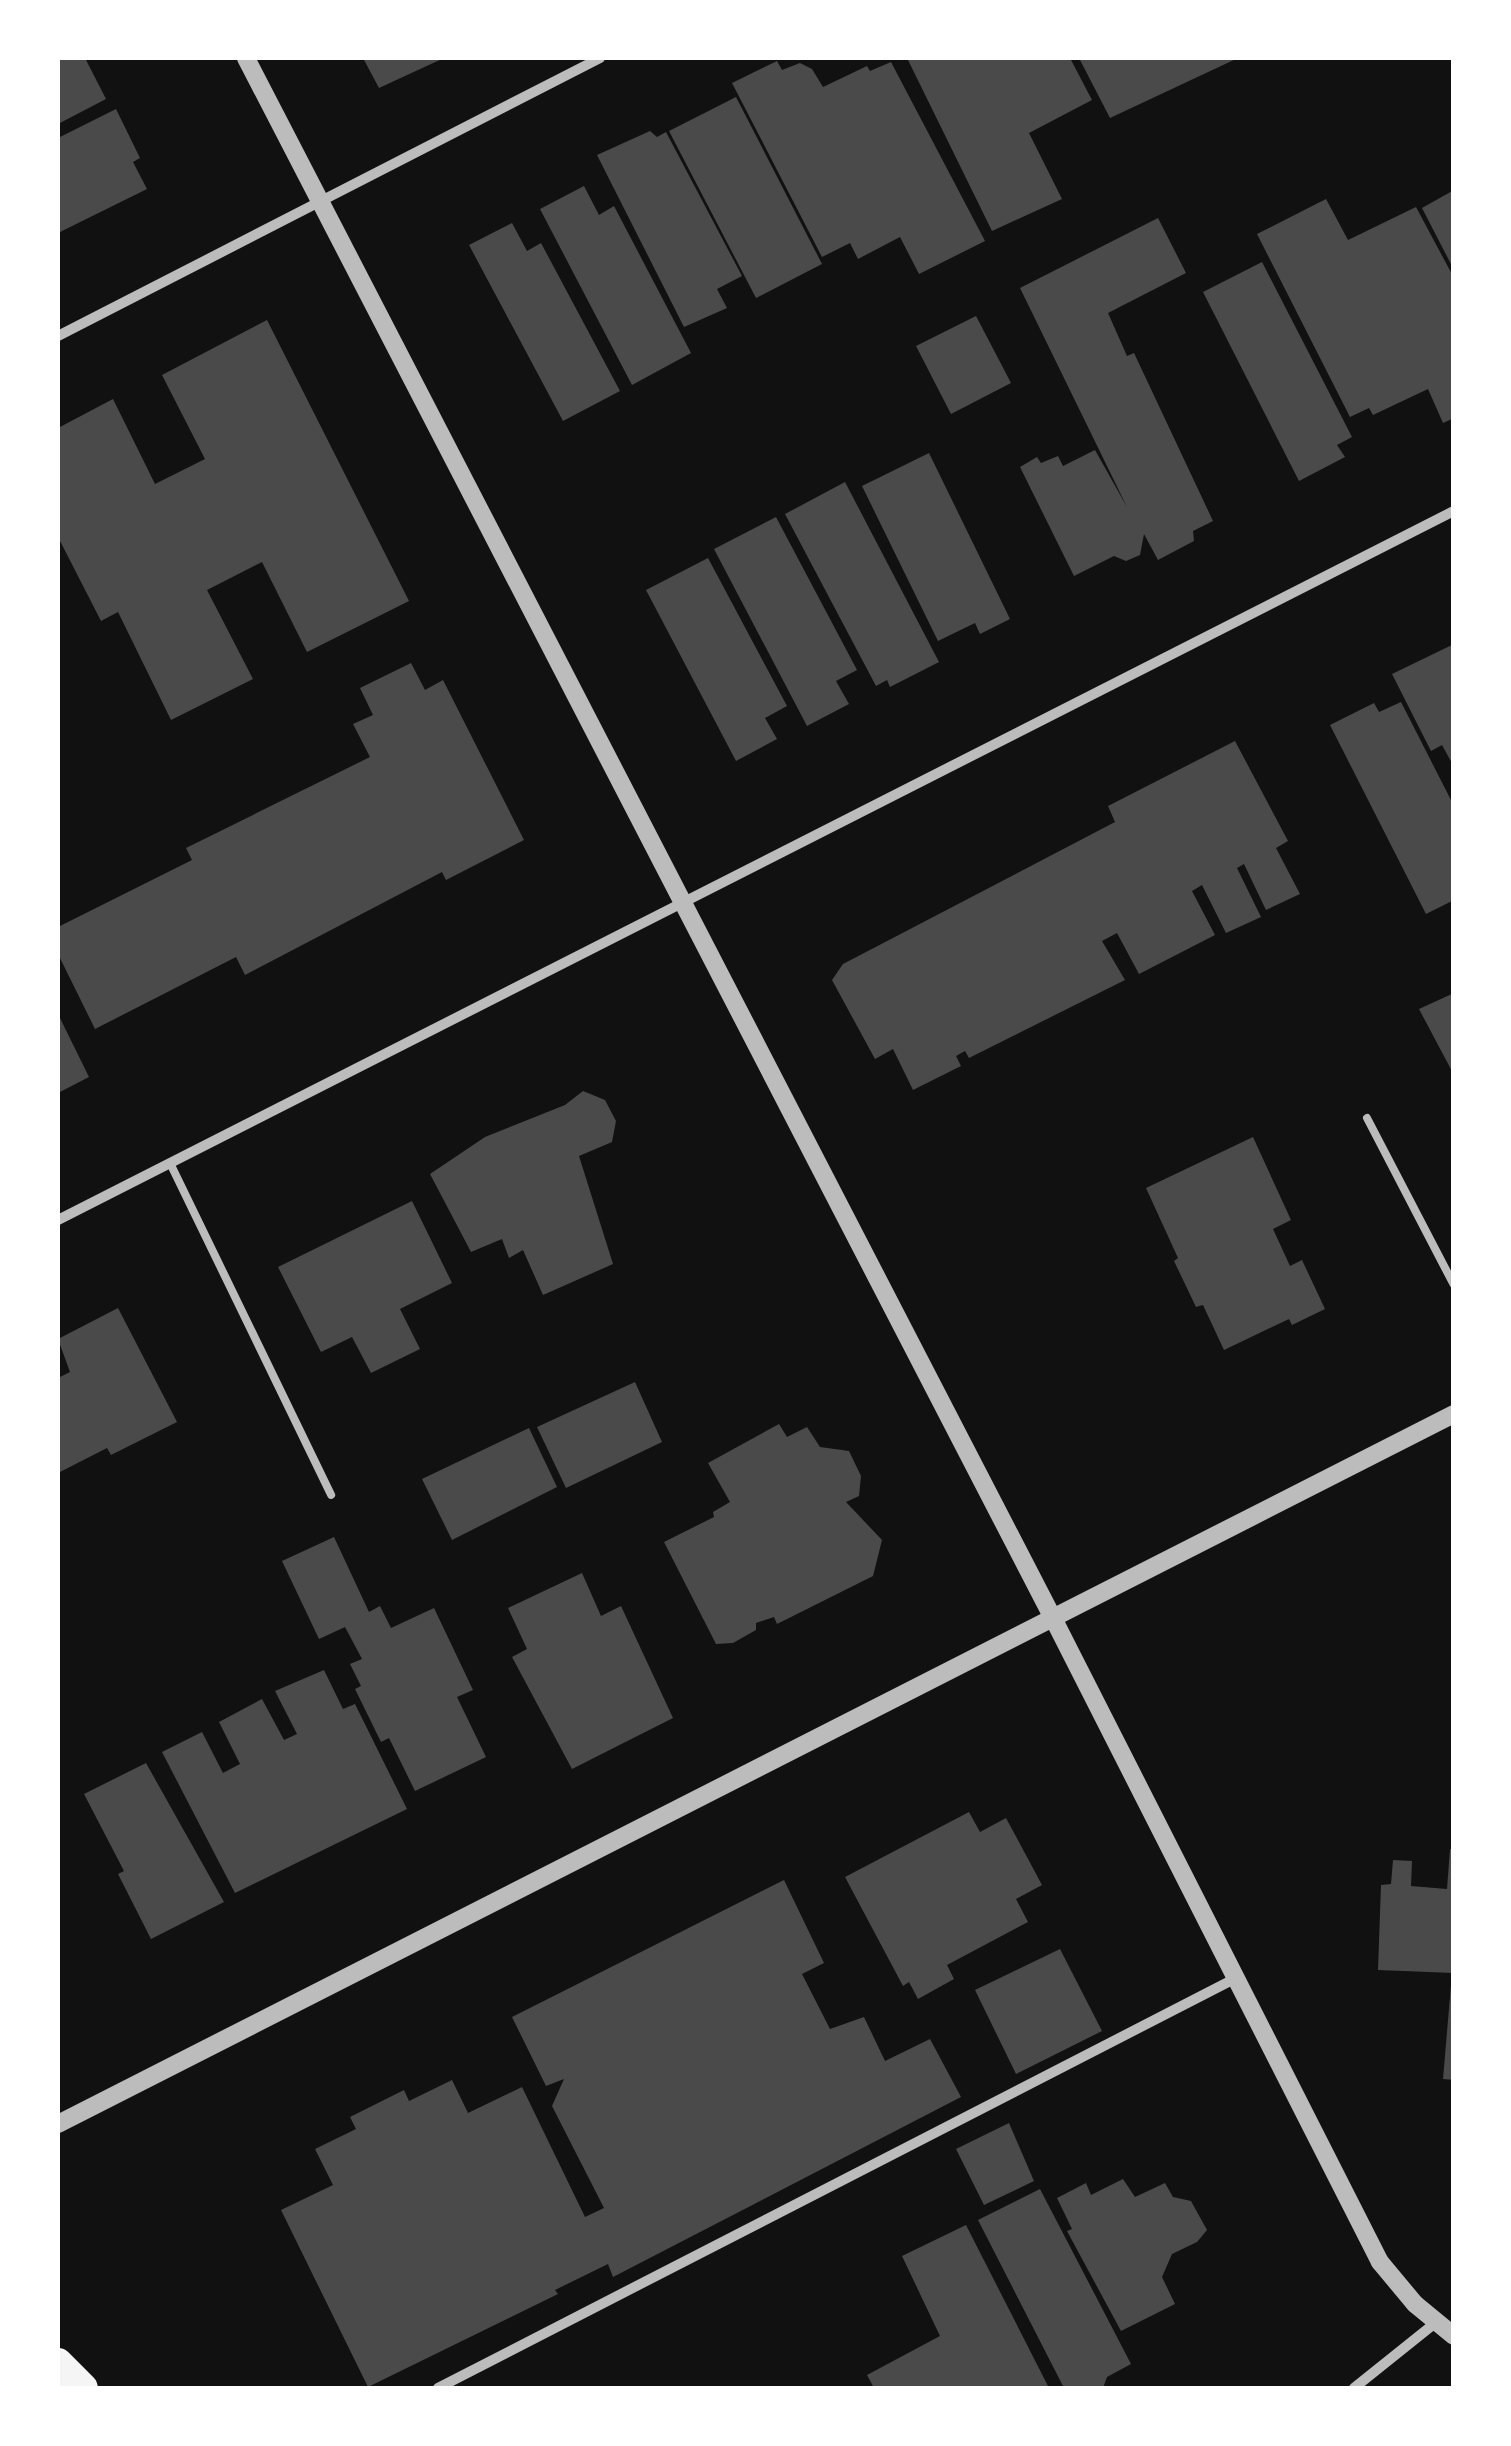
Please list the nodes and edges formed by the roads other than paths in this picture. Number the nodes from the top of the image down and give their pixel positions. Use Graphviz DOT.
graph roads {
  1 [pos="246,58"];
  2 [pos="600,58"];
  3 [pos="320,202"];
  4 [pos="58,336"];
  5 [pos="1454,511"];
  6 [pos="681,903"];
  7 [pos="1367,1118"];
  8 [pos="170,1163"];
  9 [pos="58,1220"];
  10 [pos="1454,1286"];
  11 [pos="1454,1414"];
  12 [pos="331,1496"];
  13 [pos="1054,1620"];
  14 [pos="1234,1979"];
  15 [pos="58,2124"];
  16 [pos="1435,2323"];
  17 [pos="1454,2336"];
  18 [pos="58,2363"];
  19 [pos="83,2388"];
  20 [pos="438,2388"];
  21 [pos="1354,2388"];
  1 -- 3 [label="street"];
  2 -- 3 [label="street"];
  3 -- 4 [label="street"];
  3 -- 6 [label="street"];
  5 -- 6 [label="street"];
  6 -- 8 [label="street"];
  6 -- 13 [label="street"];
  7 -- 10 [label="lane"];
  8 -- 9 [label="street"];
  8 -- 12 [label="lane"];
  11 -- 13 [label="street"];
  13 -- 14 [label="street"];
  13 -- 15 [label="street"];
  14 -- 16 [label="street"];
  14 -- 20 [label="street"];
  16 -- 17 [label="street"];
  16 -- 21 [label="street"];
  18 -- 19 [label="highway"];
}
